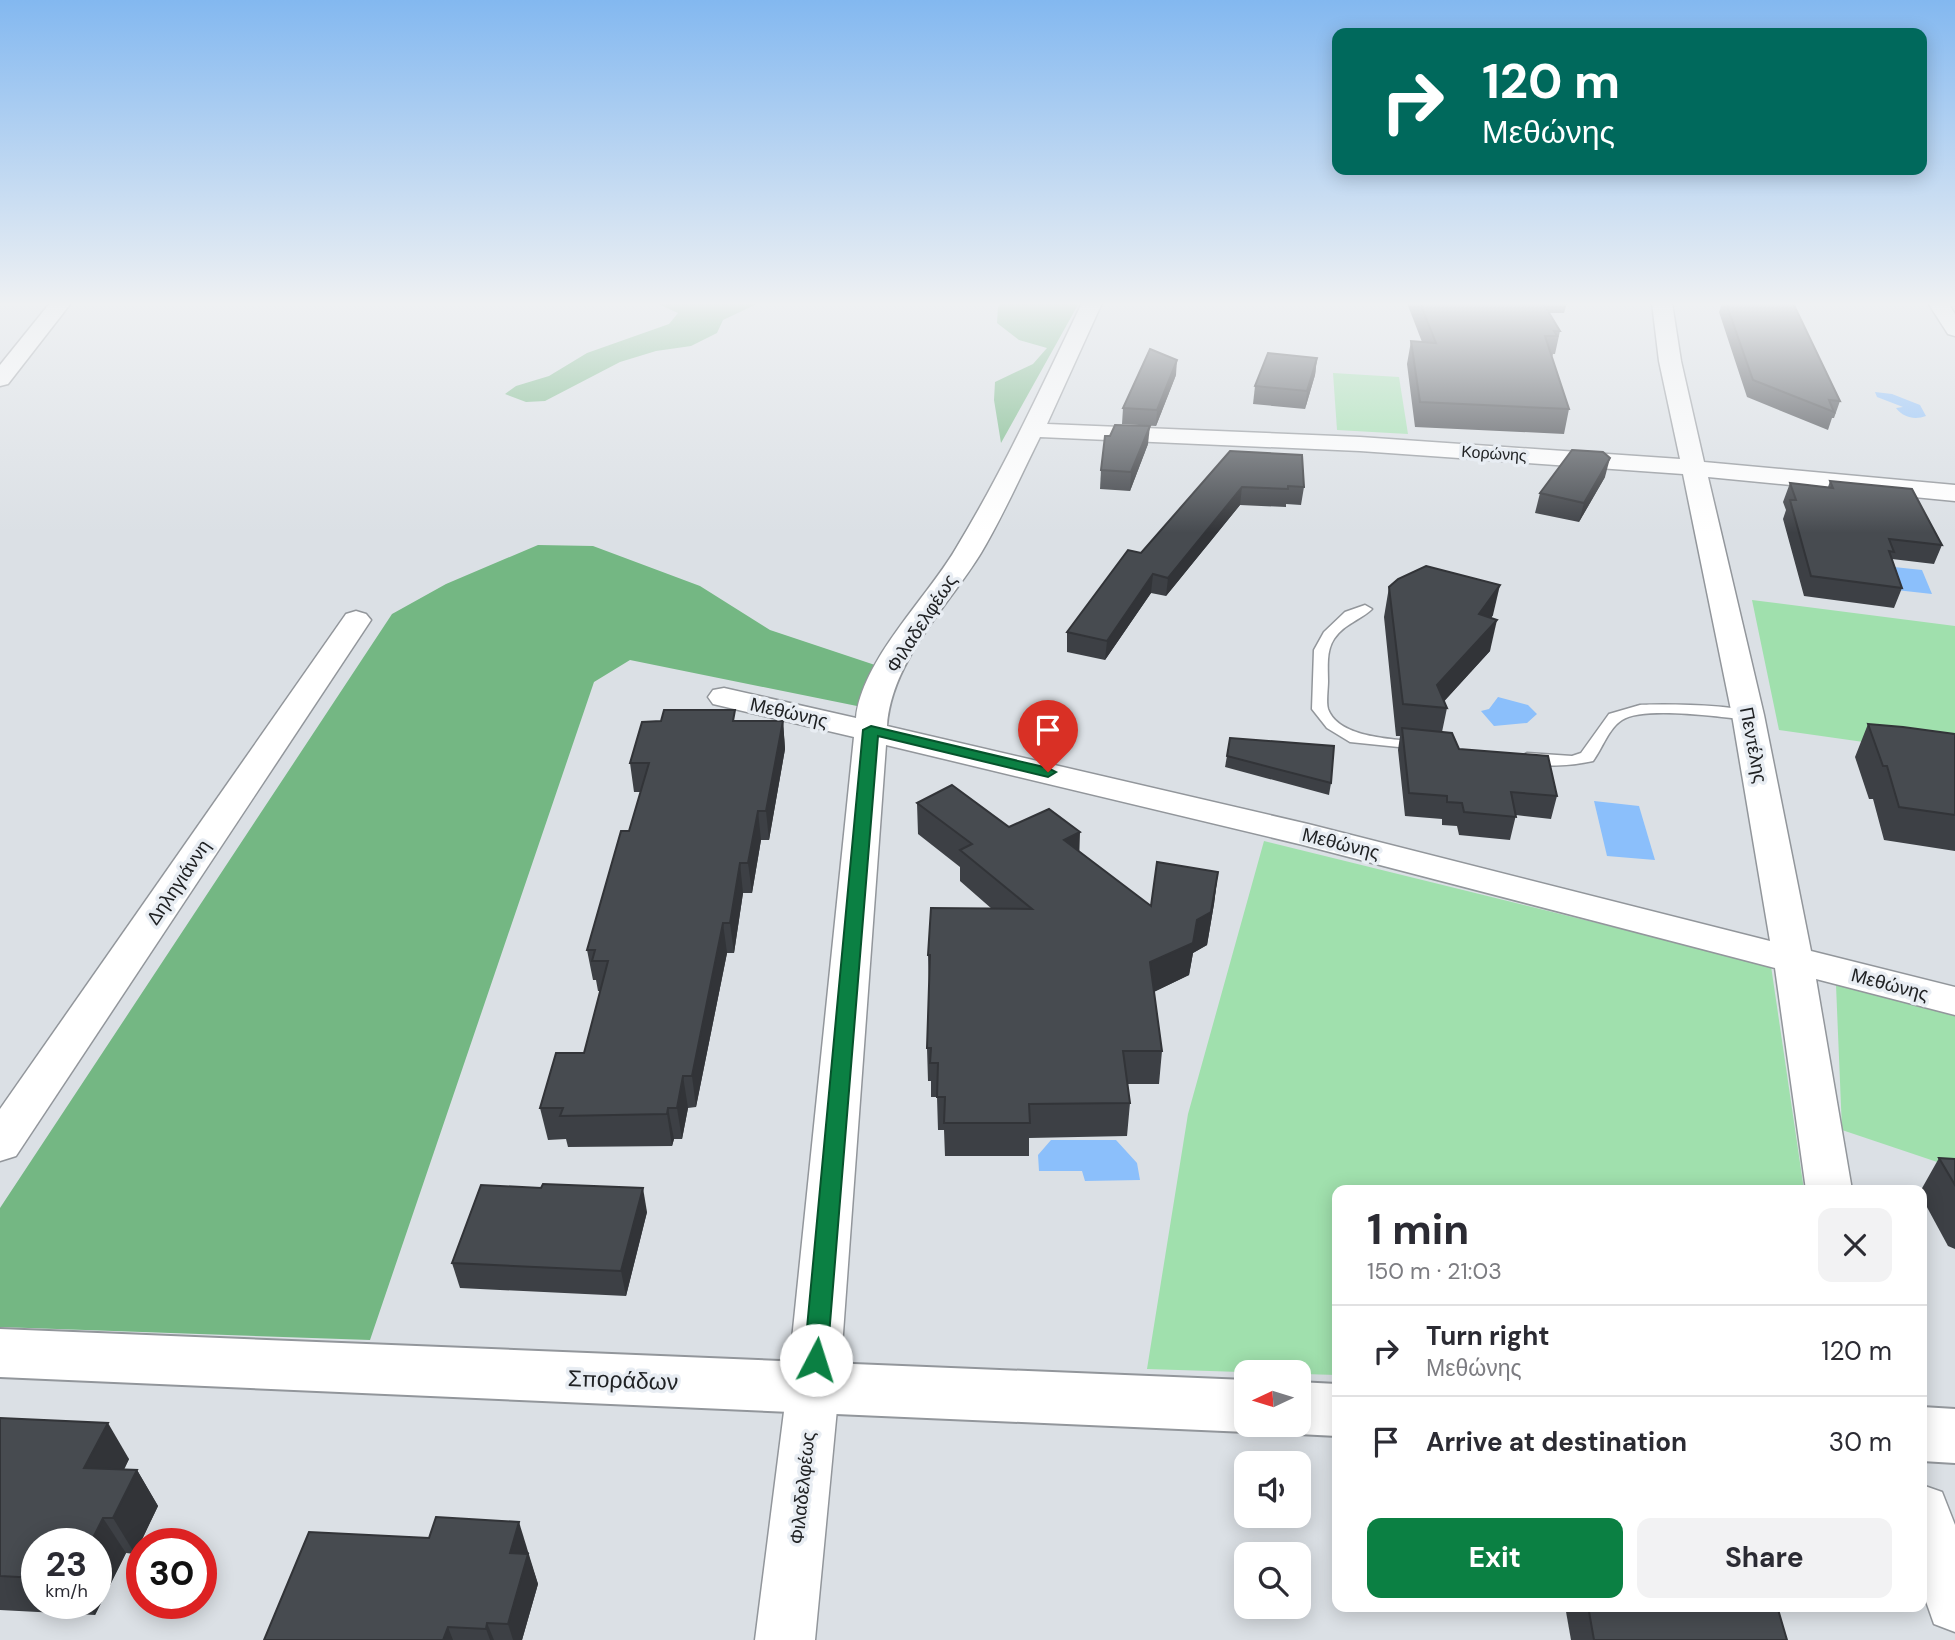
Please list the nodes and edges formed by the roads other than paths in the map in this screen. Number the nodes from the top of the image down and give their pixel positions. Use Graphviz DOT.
graph roads {
  1 [pos="1056,380"];
  2 [pos="1674,380"];
  3 [pos="1032,430"];
  4 [pos="1694,467"];
  5 [pos="1955,493"];
  6 [pos="1365,609"];
  7 [pos="356,620"];
  8 [pos="724,698"];
  9 [pos="1748,715"];
  10 [pos="871,730"];
  11 [pos="1438,748"];
  12 [pos="1506,756"];
  13 [pos="1793,958"];
  14 [pos="1955,1000"];
  15 [pos="0,1144"];
  16 [pos="1828,1185"];
  17 [pos="0,1353"];
  18 [pos="813,1388"];
  19 [pos="1234,1406"];
  20 [pos="1311,1409"];
  21 [pos="1332,1410"];
  22 [pos="1927,1434"];
  23 [pos="1955,1436"];
  24 [pos="1927,1525"];
  25 [pos="1955,1603"];
  26 [pos="785,1640"];
  1 -- 3 [label="street, Φιλαδελφέως"];
  2 -- 4 [label="street, Πεντέλης"];
  3 -- 4 [label="street, Κορώνης"];
  3 -- 10 [label="street, Φιλαδελφέως"];
  4 -- 5 [label="street, Κορώνης"];
  4 -- 9 [label="street, Πεντέλης"];
  6 -- 11 [label="lane"];
  7 -- 15 [label="street, Δηληγιάννη"];
  8 -- 10 [label="street, Μεθώνης"];
  9 -- 12 [label="lane"];
  9 -- 13 [label="street, Πεντέλης"];
  10 -- 13 [label="street, Μεθώνης"];
  10 -- 18 [label="street, Φιλαδελφέως"];
  13 -- 14 [label="street, Μεθώνης"];
  13 -- 16 [label="street, Πεντέλης"];
  17 -- 18 [label="street, Σποράδων"];
  18 -- 19 [label="street, Σποράδων"];
  18 -- 26 [label="street, Φιλαδελφέως"];
  20 -- 21 [label="street"];
  22 -- 23 [label="street"];
  24 -- 25 [label="street"];
}
